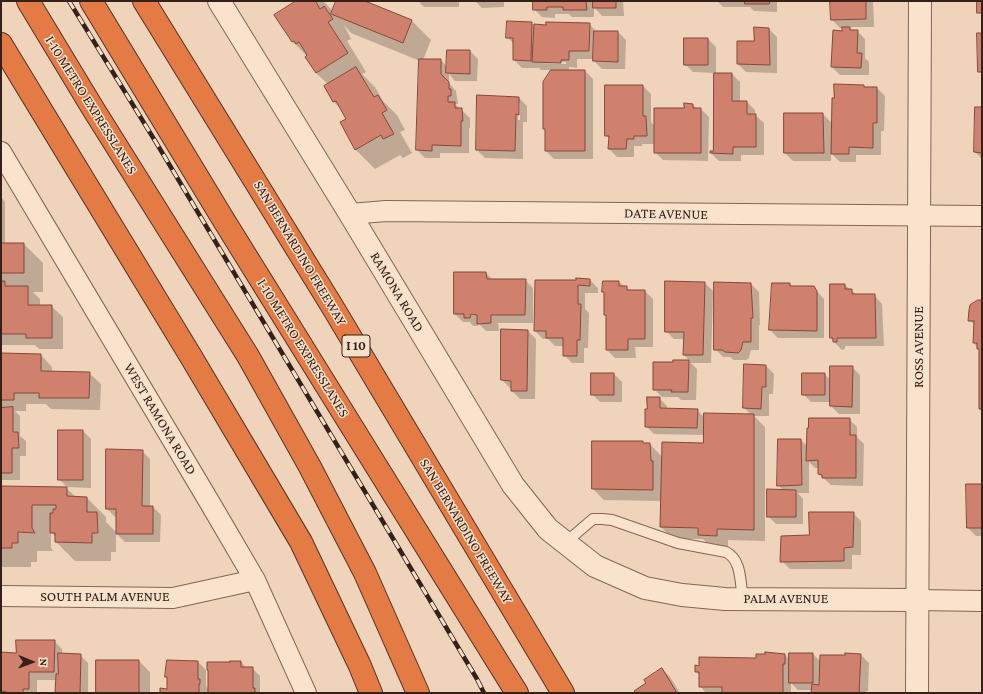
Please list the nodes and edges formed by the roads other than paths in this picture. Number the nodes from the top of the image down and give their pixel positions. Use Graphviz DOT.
graph roads {
  1 [pos="28,1"];
  2 [pos="91,1"];
  3 [pos="144,1"];
  4 [pos="219,1"];
  5 [pos="920,1"];
  6 [pos="1,44"];
  7 [pos="1,152"];
  8 [pos="350,214"];
  9 [pos="920,216"];
  10 [pos="982,216"];
  11 [pos="565,543"];
  12 [pos="595,566"];
  13 [pos="255,580"];
  14 [pos="1,596"];
  15 [pos="743,599"];
  16 [pos="918,600"];
  17 [pos="982,601"];
  18 [pos="306,693"];
  19 [pos="371,693"];
  20 [pos="418,693"];
  21 [pos="517,693"];
  22 [pos="563,693"];
  23 [pos="917,693"];
  1 -- 20 [label="highway, I-10 METRO EXPRESSLANES"];
  2 -- 21 [label="highway, I-10 METRO EXPRESSLANES"];
  3 -- 22 [label="highway, SAN BERNARDINO FREEWAY / I 10"];
  4 -- 8 [label="street, RAMONA ROAD"];
  5 -- 9 [label="street, ROSS AVENUE"];
  6 -- 19 [label="highway"];
  7 -- 13 [label="street, WEST RAMONA ROAD"];
  8 -- 9 [label="street, DATE AVENUE"];
  8 -- 11 [label="street, RAMONA ROAD"];
  9 -- 10 [label="street, DATE AVENUE"];
  9 -- 16 [label="street, ROSS AVENUE"];
  11 -- 12 [label="street, RAMONA ROAD"];
  11 -- 15 [label="lane"];
  12 -- 15 [label="street, PALM AVENUE"];
  13 -- 14 [label="street, SOUTH PALM AVENUE"];
  13 -- 18 [label="street, WEST RAMONA ROAD"];
  15 -- 16 [label="street, PALM AVENUE"];
  16 -- 17 [label="street, PALM AVENUE"];
  16 -- 23 [label="street, ROSS AVENUE"];
}
